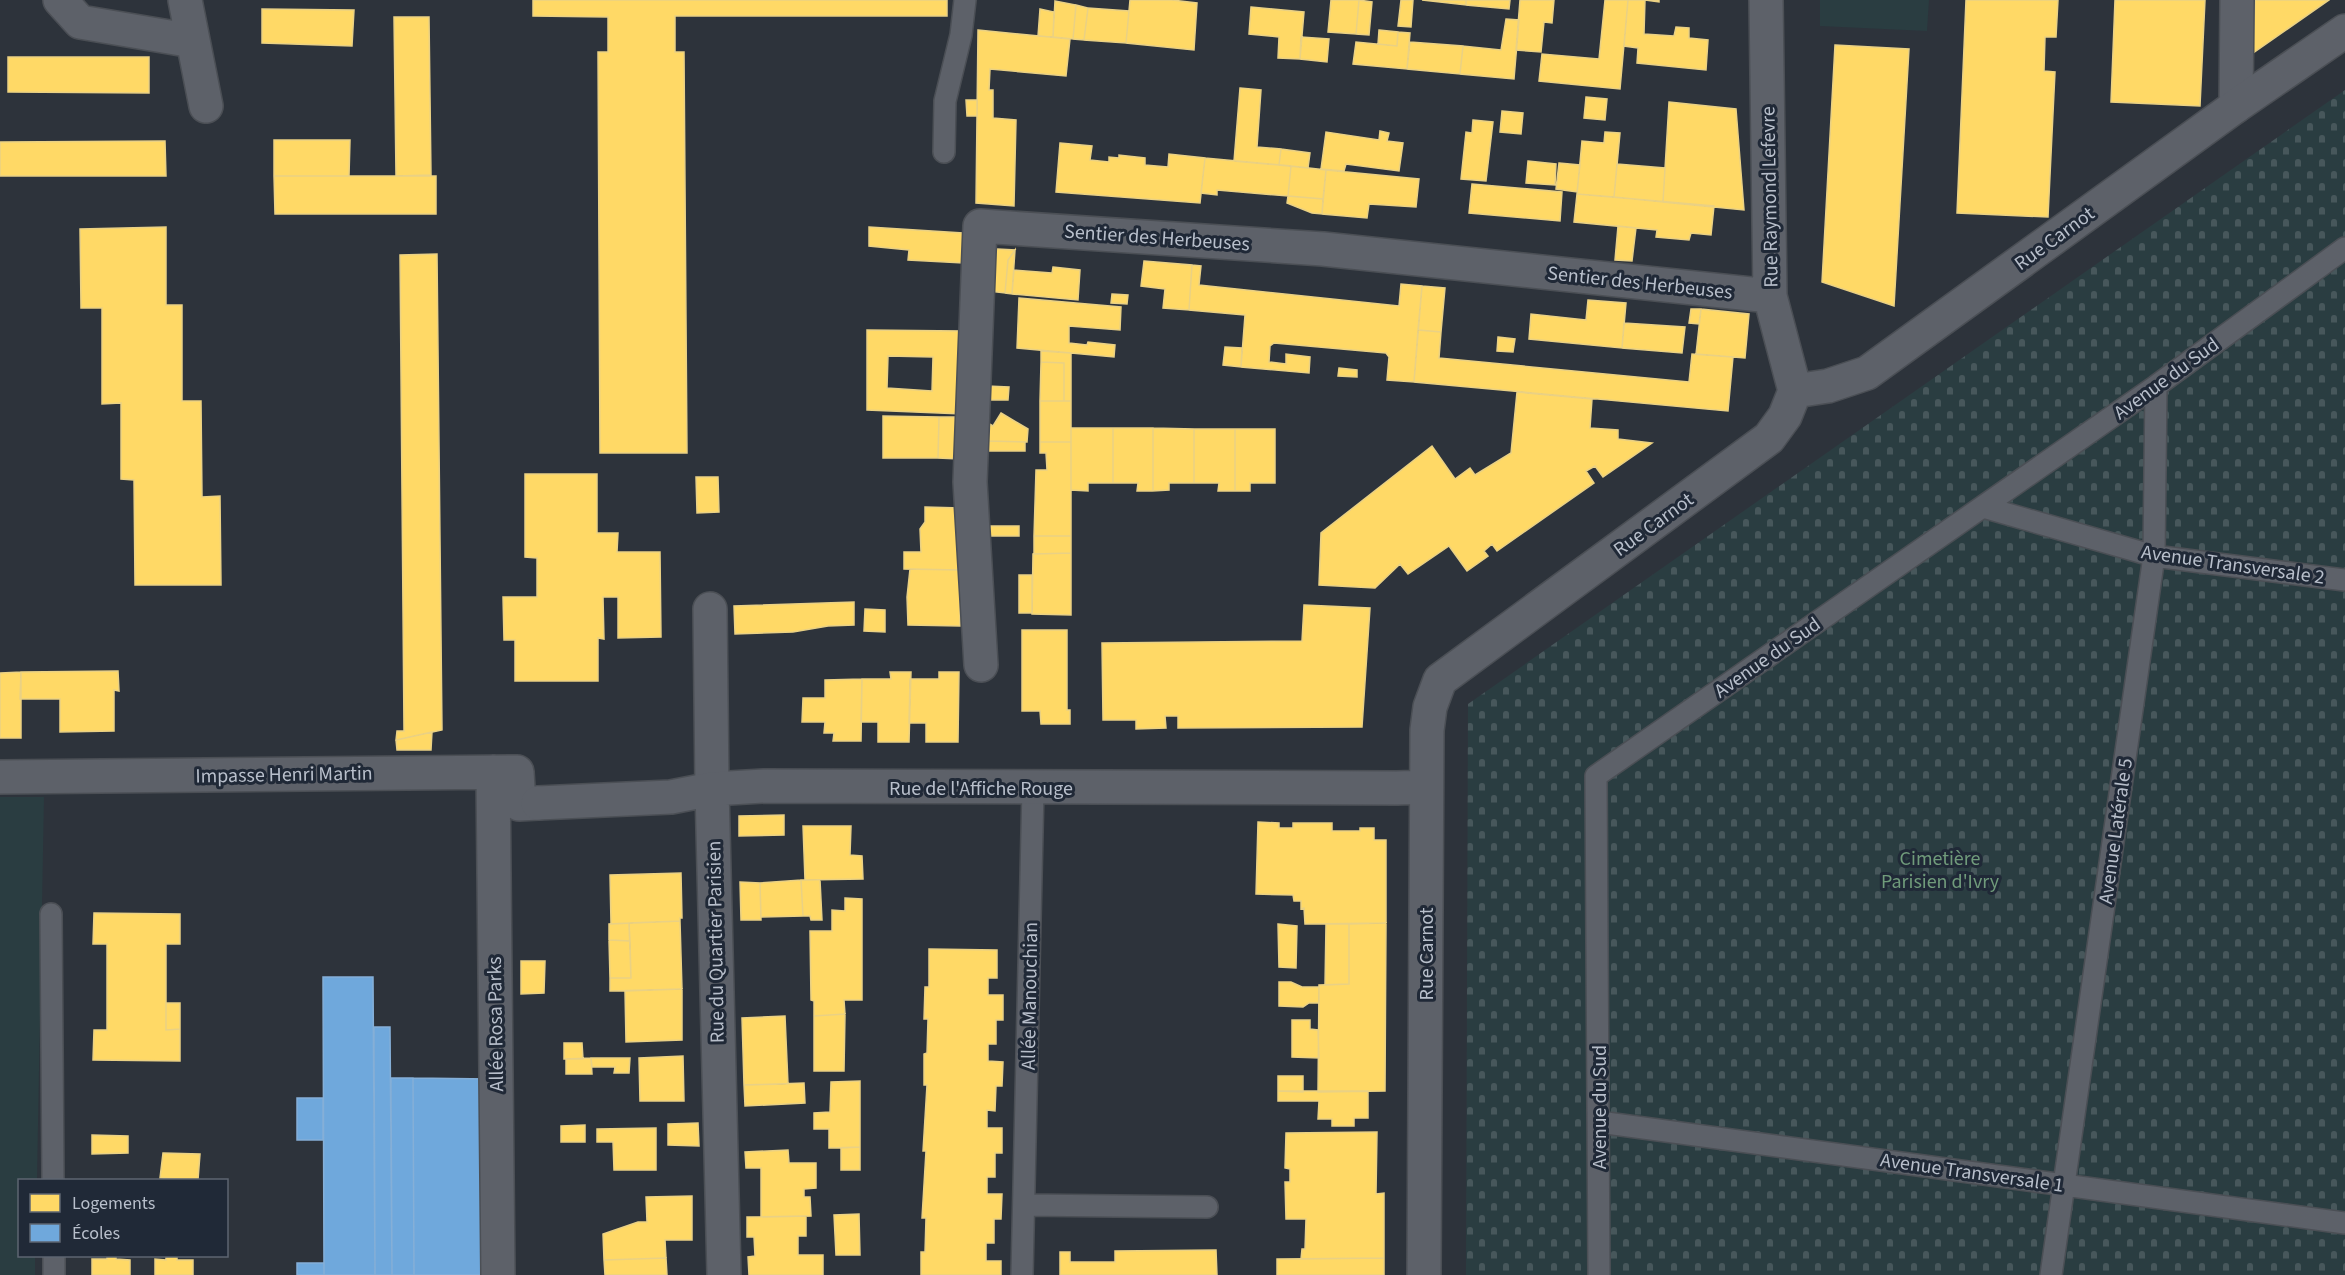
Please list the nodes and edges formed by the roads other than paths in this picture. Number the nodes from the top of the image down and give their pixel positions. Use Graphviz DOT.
graph roads {
  1 [pos="60,0"];
  2 [pos="185,0"];
  3 [pos="965,0"];
  4 [pos="1766,0"];
  5 [pos="2237,0"];
  6 [pos="2345,31"];
  7 [pos="193,41"];
  8 [pos="206,106"];
  9 [pos="2236,106"];
  10 [pos="944,152"];
  11 [pos="2345,248"];
  12 [pos="1770,296"];
  13 [pos="2156,386"];
  14 [pos="1795,391"];
  15 [pos="1983,507"];
  16 [pos="2154,556"];
  17 [pos="2345,580"];
  18 [pos="710,609"];
  19 [pos="981,665"];
  20 [pos="493,772"];
  21 [pos="0,777"];
  22 [pos="1426,787"];
  23 [pos="1034,788"];
  24 [pos="712,789"];
  25 [pos="538,803"];
  26 [pos="51,914"];
  27 [pos="1599,1122"];
  28 [pos="53,1179"];
  29 [pos="2064,1184"];
  30 [pos="1024,1205"];
  31 [pos="1207,1207"];
  32 [pos="2345,1223"];
  33 [pos="54,1257"];
  34 [pos="54,1275"];
  35 [pos="498,1275"];
  36 [pos="724,1275"];
  37 [pos="1022,1275"];
  38 [pos="1424,1275"];
  39 [pos="1599,1275"];
  40 [pos="2051,1275"];
  1 -- 7 [label="street"];
  2 -- 7 [label="street"];
  3 -- 10 [label="lane"];
  4 -- 12 [label="street, Rue Raymond Lefevre"];
  5 -- 9 [label="street"];
  6 -- 9 [label="street, Rue Carnot"];
  7 -- 8 [label="street"];
  9 -- 14 [label="street, Rue Carnot"];
  11 -- 13 [label="lane, Avenue du Sud"];
  12 -- 14 [label="street, Rue Raymond Lefevre"];
  12 -- 19 [label="street, Sentier des Herbeuses"];
  13 -- 15 [label="lane, Avenue du Sud"];
  13 -- 16 [label="lane, Avenue Latérale 5"];
  14 -- 22 [label="street, Rue Carnot"];
  15 -- 16 [label="lane, Avenue Transversale 2"];
  15 -- 27 [label="lane, Avenue du Sud"];
  16 -- 17 [label="lane, Avenue Transversale 2"];
  16 -- 29 [label="lane, Avenue Latérale 5"];
  18 -- 24 [label="street, Rue du Quartier Parisien"];
  20 -- 21 [label="street, Impasse Henri Martin"];
  20 -- 25 [label="street, Impasse Henri Martin"];
  20 -- 35 [label="street, Allée Rosa Parks"];
  22 -- 23 [label="street, Rue de l'Affiche Rouge"];
  22 -- 38 [label="street, Rue Carnot"];
  23 -- 24 [label="street, Rue de l'Affiche Rouge"];
  23 -- 30 [label="lane, Allée Manouchian"];
  24 -- 25 [label="street, Rue de l'Affiche Rouge"];
  24 -- 36 [label="street, Rue du Quartier Parisien"];
  26 -- 28 [label="lane"];
  27 -- 29 [label="lane, Avenue Transversale 1"];
  27 -- 39 [label="lane, Avenue du Sud"];
  29 -- 32 [label="lane, Avenue Transversale 1"];
  29 -- 40 [label="lane, Avenue Latérale 5"];
  30 -- 31 [label="lane"];
  30 -- 37 [label="lane, Allée Manouchian"];
  33 -- 34 [label="lane"];
}
